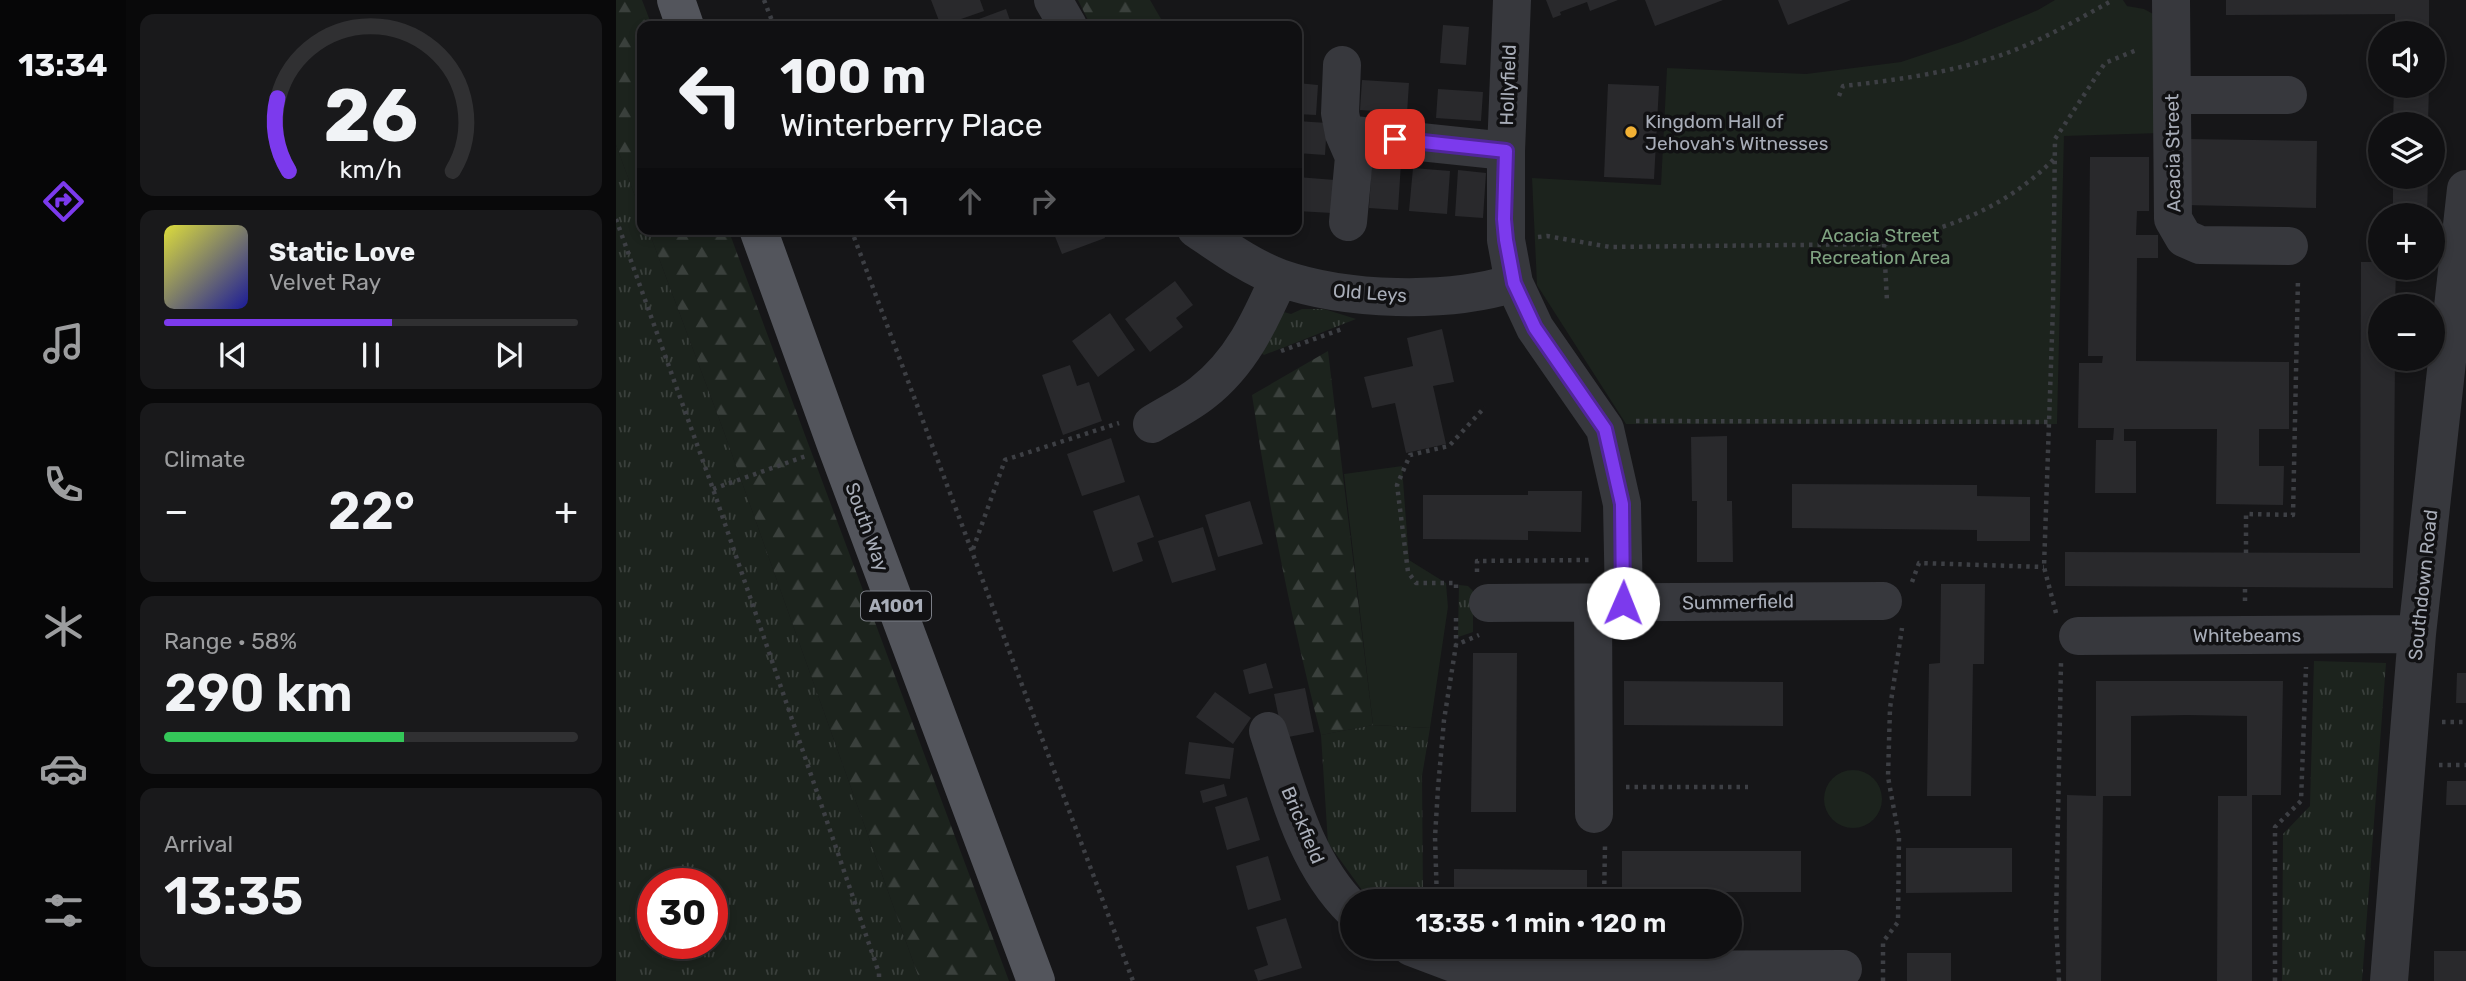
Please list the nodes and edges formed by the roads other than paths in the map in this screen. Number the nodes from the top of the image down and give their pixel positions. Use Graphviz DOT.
graph roads {
  1 [pos="676,0"];
  2 [pos="1053,0"];
  3 [pos="1512,0"];
  4 [pos="2171,18"];
  5 [pos="683,21"];
  6 [pos="1065,21"];
  7 [pos="1342,65"];
  8 [pos="2172,95"];
  9 [pos="2288,95"];
  10 [pos="1344,134"];
  11 [pos="1506,151"];
  12 [pos="2466,189"];
  13 [pos="1348,222"];
  14 [pos="760,235"];
  15 [pos="1205,235"];
  16 [pos="2289,246"];
  17 [pos="1279,278"];
  18 [pos="1514,283"];
  19 [pos="1152,424"];
  20 [pos="1608,603"];
  21 [pos="1474,605"];
  22 [pos="1898,605"];
  23 [pos="2417,635"];
  24 [pos="2066,637"];
  25 [pos="1268,731"];
  26 [pos="1594,800"];
  27 [pos="1340,894"];
  28 [pos="1443,959"];
  29 [pos="1843,969"];
  30 [pos="1630,976"];
  31 [pos="1036,981"];
  32 [pos="2389,981"];
  1 -- 5 [label="main road"];
  2 -- 6 [label="street"];
  3 -- 11 [label="street, Hollyfield"];
  4 -- 8 [label="street, Acacia Street"];
  7 -- 10 [label="street"];
  8 -- 9 [label="street"];
  8 -- 16 [label="street, Acacia Street"];
  10 -- 11 [label="street"];
  10 -- 13 [label="street"];
  11 -- 18 [label="street, Hollyfield"];
  12 -- 23 [label="street, Southdown Road"];
  14 -- 31 [label="main road, South Way / A1001"];
  15 -- 17 [label="street, Old Leys"];
  17 -- 18 [label="street, Old Leys"];
  17 -- 19 [label="street"];
  18 -- 20 [label="street, Hollyfield"];
  20 -- 21 [label="street, Summerfield"];
  20 -- 22 [label="street, Summerfield"];
  20 -- 26 [label="street"];
  23 -- 24 [label="street, Whitebeams"];
  23 -- 32 [label="street, Southdown Road"];
  25 -- 27 [label="street, Brickfield"];
  28 -- 30 [label="street"];
  29 -- 30 [label="street"];
}
